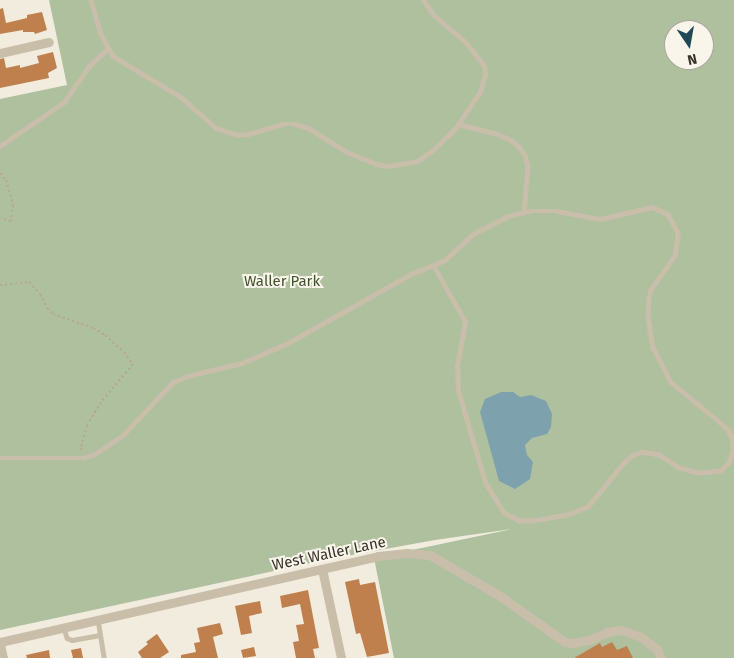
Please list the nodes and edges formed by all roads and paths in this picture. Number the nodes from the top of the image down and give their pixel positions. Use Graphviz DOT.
graph roads {
  1 [pos="91,0"];
  2 [pos="423,0"];
  3 [pos="49,42"];
  4 [pos="108,48"];
  5 [pos="0,53"];
  6 [pos="458,124"];
  7 [pos="0,146"];
  8 [pos="0,173"];
  9 [pos="524,212"];
  10 [pos="0,218"];
  11 [pos="434,267"];
  12 [pos="0,285"];
  13 [pos="0,458"];
  14 [pos="84,458"];
  15 [pos="322,569"];
  16 [pos="98,619"];
  17 [pos="64,628"];
  18 [pos="100,635"];
  19 [pos="0,643"];
  20 [pos="3,658"];
  21 [pos="104,658"];
  22 [pos="341,658"];
  23 [pos="660,658"];
  1 -- 4 [label="lane"];
  2 -- 6 [label="lane"];
  3 -- 5 [label="street"];
  4 -- 6 [label="lane"];
  4 -- 7 [label="lane"];
  6 -- 9 [label="lane"];
  8 -- 10 [label="path"];
  9 -- 11 [label="lane"];
  9 -- 11 [label="lane"];
  11 -- 14 [label="lane"];
  12 -- 14 [label="path"];
  13 -- 14 [label="lane"];
  15 -- 16 [label="street, West Waller Lane"];
  15 -- 22 [label="street"];
  15 -- 23 [label="street, West Waller Lane"];
  16 -- 17 [label="street, West Waller Lane"];
  16 -- 18 [label="lane"];
  17 -- 18 [label="lane"];
  17 -- 19 [label="street, West Waller Lane"];
  18 -- 21 [label="lane"];
  19 -- 20 [label="street"];
}
